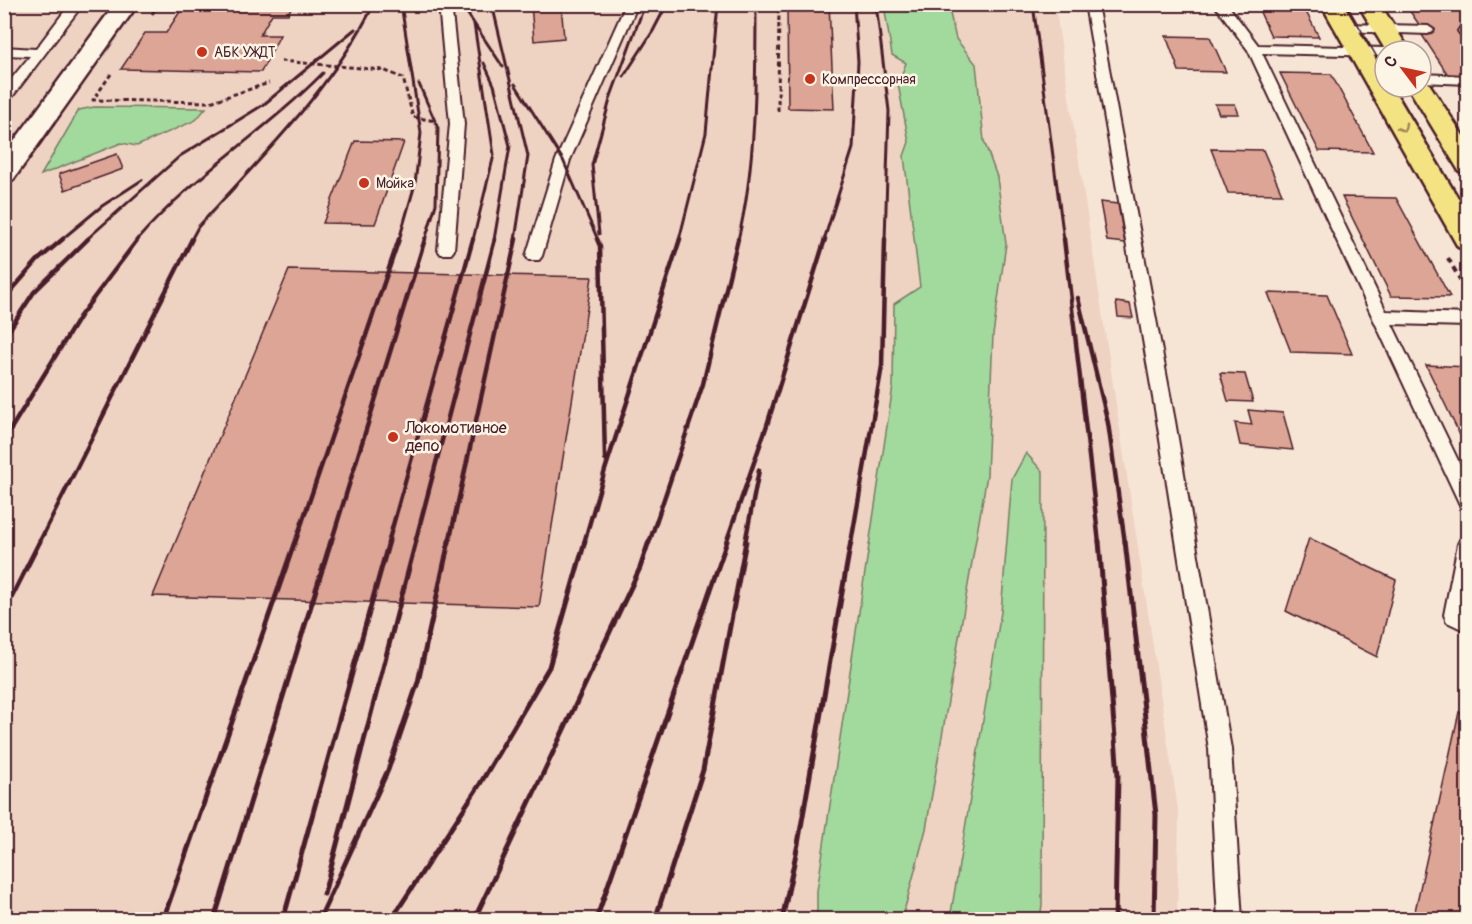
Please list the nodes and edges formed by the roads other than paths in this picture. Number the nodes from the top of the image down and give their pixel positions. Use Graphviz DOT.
graph roads {
  1 [pos="77,4"];
  2 [pos="127,4"];
  3 [pos="445,4"];
  4 [pos="632,4"];
  5 [pos="1091,4"];
  6 [pos="1220,4"];
  7 [pos="1332,4"];
  8 [pos="1370,4"];
  9 [pos="1345,28"];
  10 [pos="1384,29"];
  11 [pos="1428,30"];
  12 [pos="1390,39"];
  13 [pos="1254,49"];
  14 [pos="4,51"];
  15 [pos="40,52"];
  16 [pos="1359,52"];
  17 [pos="1373,52"];
  18 [pos="1433,79"];
  19 [pos="1467,80"];
  20 [pos="4,98"];
  21 [pos="1427,99"];
  22 [pos="1467,165"];
  23 [pos="4,174"];
  24 [pos="1467,240"];
  25 [pos="446,250"];
  26 [pos="534,256"];
  27 [pos="1382,317"];
  28 [pos="1467,320"];
  29 [pos="1467,501"];
  30 [pos="1467,544"];
  31 [pos="1467,622"];
  32 [pos="1230,920"];
  1 -- 15 [label="lane"];
  2 -- 23 [label="street"];
  3 -- 25 [label="lane"];
  4 -- 26 [label="lane"];
  5 -- 32 [label="lane"];
  6 -- 13 [label="lane"];
  7 -- 9 [label="main road"];
  8 -- 10 [label="main road"];
  9 -- 10 [label="lane"];
  9 -- 16 [label="main road"];
  10 -- 11 [label="lane"];
  10 -- 12 [label="main road"];
  13 -- 16 [label="lane"];
  13 -- 27 [label="lane"];
  14 -- 15 [label="lane"];
  15 -- 20 [label="lane"];
  16 -- 17 [label="lane"];
  16 -- 24 [label="main road, one-way"];
  18 -- 19 [label="lane"];
  21 -- 22 [label="main road"];
  27 -- 28 [label="lane"];
  27 -- 29 [label="lane"];
  30 -- 31 [label="lane"];
}
